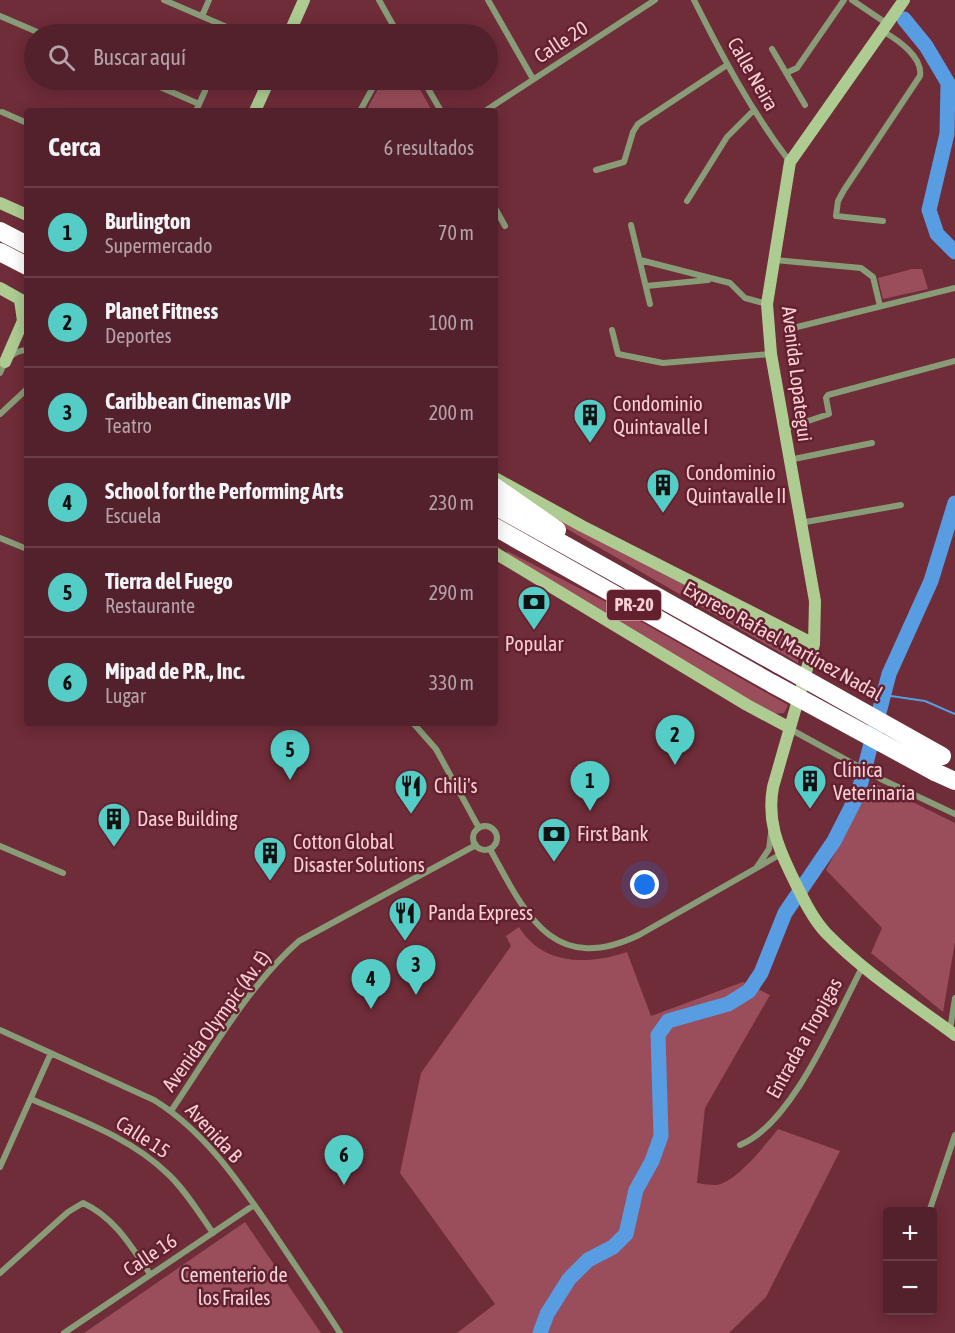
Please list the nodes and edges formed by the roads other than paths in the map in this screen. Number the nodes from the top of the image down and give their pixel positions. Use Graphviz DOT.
graph roads {
  1 [pos="164,0"];
  2 [pos="209,0"];
  3 [pos="304,0"];
  4 [pos="379,0"];
  5 [pos="488,0"];
  6 [pos="655,0"];
  7 [pos="694,0"];
  8 [pos="844,0"];
  9 [pos="852,0"];
  10 [pos="904,0"];
  11 [pos="0,16"];
  12 [pos="202,16"];
  13 [pos="220,24"];
  14 [pos="293,24"];
  15 [pos="392,24"];
  16 [pos="24,26"];
  17 [pos="886,29"];
  18 [pos="771,50"];
  19 [pos="726,65"];
  20 [pos="786,73"];
  21 [pos="533,80"];
  22 [pos="167,90"];
  23 [pos="264,90"];
  24 [pos="372,90"];
  25 [pos="429,90"];
  26 [pos="205,91"];
  27 [pos="199,104"];
  28 [pos="805,105"];
  29 [pos="197,108"];
  30 [pos="256,108"];
  31 [pos="362,108"];
  32 [pos="439,108"];
  33 [pos="490,108"];
  34 [pos="754,110"];
  35 [pos="2,112"];
  36 [pos="24,122"];
  37 [pos="790,162"];
  38 [pos="596,170"];
  39 [pos="687,201"];
  40 [pos="0,203"];
  41 [pos="498,213"];
  42 [pos="24,214"];
  43 [pos="883,221"];
  44 [pos="631,225"];
  45 [pos="505,226"];
  46 [pos="0,231"];
  47 [pos="24,243"];
  48 [pos="0,252"];
  49 [pos="640,260"];
  50 [pos="775,260"];
  51 [pos="24,264"];
  52 [pos="714,279"];
  53 [pos="646,286"];
  54 [pos="0,288"];
  55 [pos="955,288"];
  56 [pos="24,302"];
  57 [pos="650,304"];
  58 [pos="767,304"];
  59 [pos="880,306"];
  60 [pos="612,330"];
  61 [pos="785,330"];
  62 [pos="24,352"];
  63 [pos="771,354"];
  64 [pos="24,358"];
  65 [pos="955,361"];
  66 [pos="6,363"];
  67 [pos="24,392"];
  68 [pos="0,414"];
  69 [pos="783,429"];
  70 [pos="872,443"];
  71 [pos="789,460"];
  72 [pos="498,480"];
  73 [pos="498,489"];
  74 [pos="901,505"];
  75 [pos="498,508"];
  76 [pos="799,523"];
  77 [pos="498,529"];
  78 [pos="0,538"];
  79 [pos="498,543"];
  80 [pos="24,548"];
  81 [pos="498,555"];
  82 [pos="585,556"];
  83 [pos="575,572"];
  84 [pos="814,644"];
  85 [pos="416,726"];
  86 [pos="790,728"];
  87 [pos="944,763"];
  88 [pos="955,781"];
  89 [pos="955,814"];
  90 [pos="479,828"];
  91 [pos="772,829"];
  92 [pos="476,845"];
  93 [pos="0,846"];
  94 [pos="490,849"];
  95 [pos="781,854"];
  96 [pos="755,869"];
  97 [pos="63,873"];
  98 [pos="863,966"];
  99 [pos="955,998"];
  100 [pos="0,1030"];
  101 [pos="952,1034"];
  102 [pos="51,1053"];
  103 [pos="31,1099"];
  104 [pos="171,1111"];
  105 [pos="955,1135"];
  106 [pos="740,1145"];
  107 [pos="0,1167"];
  108 [pos="254,1205"];
  109 [pos="931,1207"];
  110 [pos="213,1233"];
  111 [pos="0,1273"];
  112 [pos="150,1274"];
  113 [pos="64,1333"];
  114 [pos="340,1333"];
  1 -- 12 [label="street"];
  2 -- 12 [label="street"];
  3 -- 14 [label="street"];
  4 -- 15 [label="street"];
  5 -- 21 [label="street"];
  6 -- 21 [label="street, Calle 20"];
  7 -- 19 [label="street, Calle Neira"];
  8 -- 20 [label="street"];
  9 -- 17 [label="street"];
  10 -- 17 [label="street, Avenida Lopategui"];
  11 -- 16 [label="street"];
  12 -- 13 [label="street"];
  17 -- 37 [label="street, Avenida Lopategui"];
  17 -- 43 [label="street"];
  18 -- 20 [label="street"];
  19 -- 34 [label="street, Calle Neira"];
  19 -- 38 [label="street"];
  20 -- 28 [label="street"];
  21 -- 33 [label="street, Calle 20"];
  22 -- 27 [label="street"];
  23 -- 30 [label="street"];
  24 -- 31 [label="street"];
  25 -- 32 [label="street"];
  26 -- 27 [label="street"];
  27 -- 29 [label="street"];
  34 -- 37 [label="street, Calle Neira"];
  34 -- 39 [label="street"];
  35 -- 36 [label="street"];
  37 -- 50 [label="street, Avenida Lopategui"];
  40 -- 42 [label="street"];
  41 -- 45 [label="street"];
  44 -- 49 [label="street"];
  46 -- 47 [label="highway"];
  48 -- 51 [label="highway"];
  49 -- 52 [label="street"];
  49 -- 53 [label="street"];
  50 -- 58 [label="street, Avenida Lopategui"];
  50 -- 59 [label="street"];
  52 -- 53 [label="street"];
  52 -- 58 [label="street"];
  53 -- 57 [label="street"];
  54 -- 56 [label="street"];
  55 -- 59 [label="street"];
  56 -- 66 [label="street"];
  58 -- 63 [label="street, Avenida Lopategui"];
  59 -- 61 [label="street"];
  60 -- 63 [label="street"];
  62 -- 66 [label="street"];
  63 -- 69 [label="street, Avenida Lopategui"];
  64 -- 66 [label="street"];
  65 -- 69 [label="street"];
  67 -- 68 [label="street"];
  69 -- 71 [label="street, Avenida Lopategui"];
  70 -- 71 [label="street"];
  71 -- 76 [label="street, Avenida Lopategui"];
  72 -- 84 [label="street"];
  73 -- 82 [label="highway"];
  74 -- 76 [label="street"];
  75 -- 82 [label="highway, Expreso Rafael Martínez Nadal / PR-20"];
  76 -- 84 [label="street, Avenida Lopategui"];
  77 -- 83 [label="highway, Expreso Rafael Martínez Nadal / PR-20"];
  78 -- 80 [label="street"];
  79 -- 83 [label="highway"];
  81 -- 86 [label="street"];
  82 -- 87 [label="highway, Expreso Rafael Martínez Nadal / PR-20, bridge"];
  83 -- 87 [label="highway, Expreso Rafael Martínez Nadal / PR-20, bridge"];
  84 -- 86 [label="street, Avenida Lopategui"];
  85 -- 90 [label="street"];
  86 -- 89 [label="street"];
  86 -- 91 [label="street, Avenida Lopategui"];
  87 -- 88 [label="highway, Expreso Rafael Martínez Nadal / PR-20"];
  90 -- 92 [label="street"];
  90 -- 94 [label="street"];
  91 -- 95 [label="street"];
  91 -- 96 [label="street"];
  92 -- 94 [label="street"];
  92 -- 104 [label="street, Avenida Olympic (Av. E)"];
  93 -- 97 [label="street"];
  94 -- 96 [label="street"];
  95 -- 96 [label="street"];
  95 -- 98 [label="street"];
  98 -- 101 [label="street"];
  98 -- 106 [label="street, Entrada a Tropigas"];
  99 -- 101 [label="street"];
  100 -- 102 [label="street, Avenida B"];
  102 -- 103 [label="street"];
  102 -- 104 [label="street, Avenida B"];
  103 -- 107 [label="street"];
  103 -- 110 [label="street, Calle 15"];
  104 -- 108 [label="street, Avenida B"];
  105 -- 109 [label="street"];
  108 -- 110 [label="street, Calle 16"];
  108 -- 114 [label="street, Avenida B"];
  110 -- 112 [label="street, Calle 16"];
  111 -- 112 [label="street"];
  112 -- 113 [label="street, Calle 16"];
}
